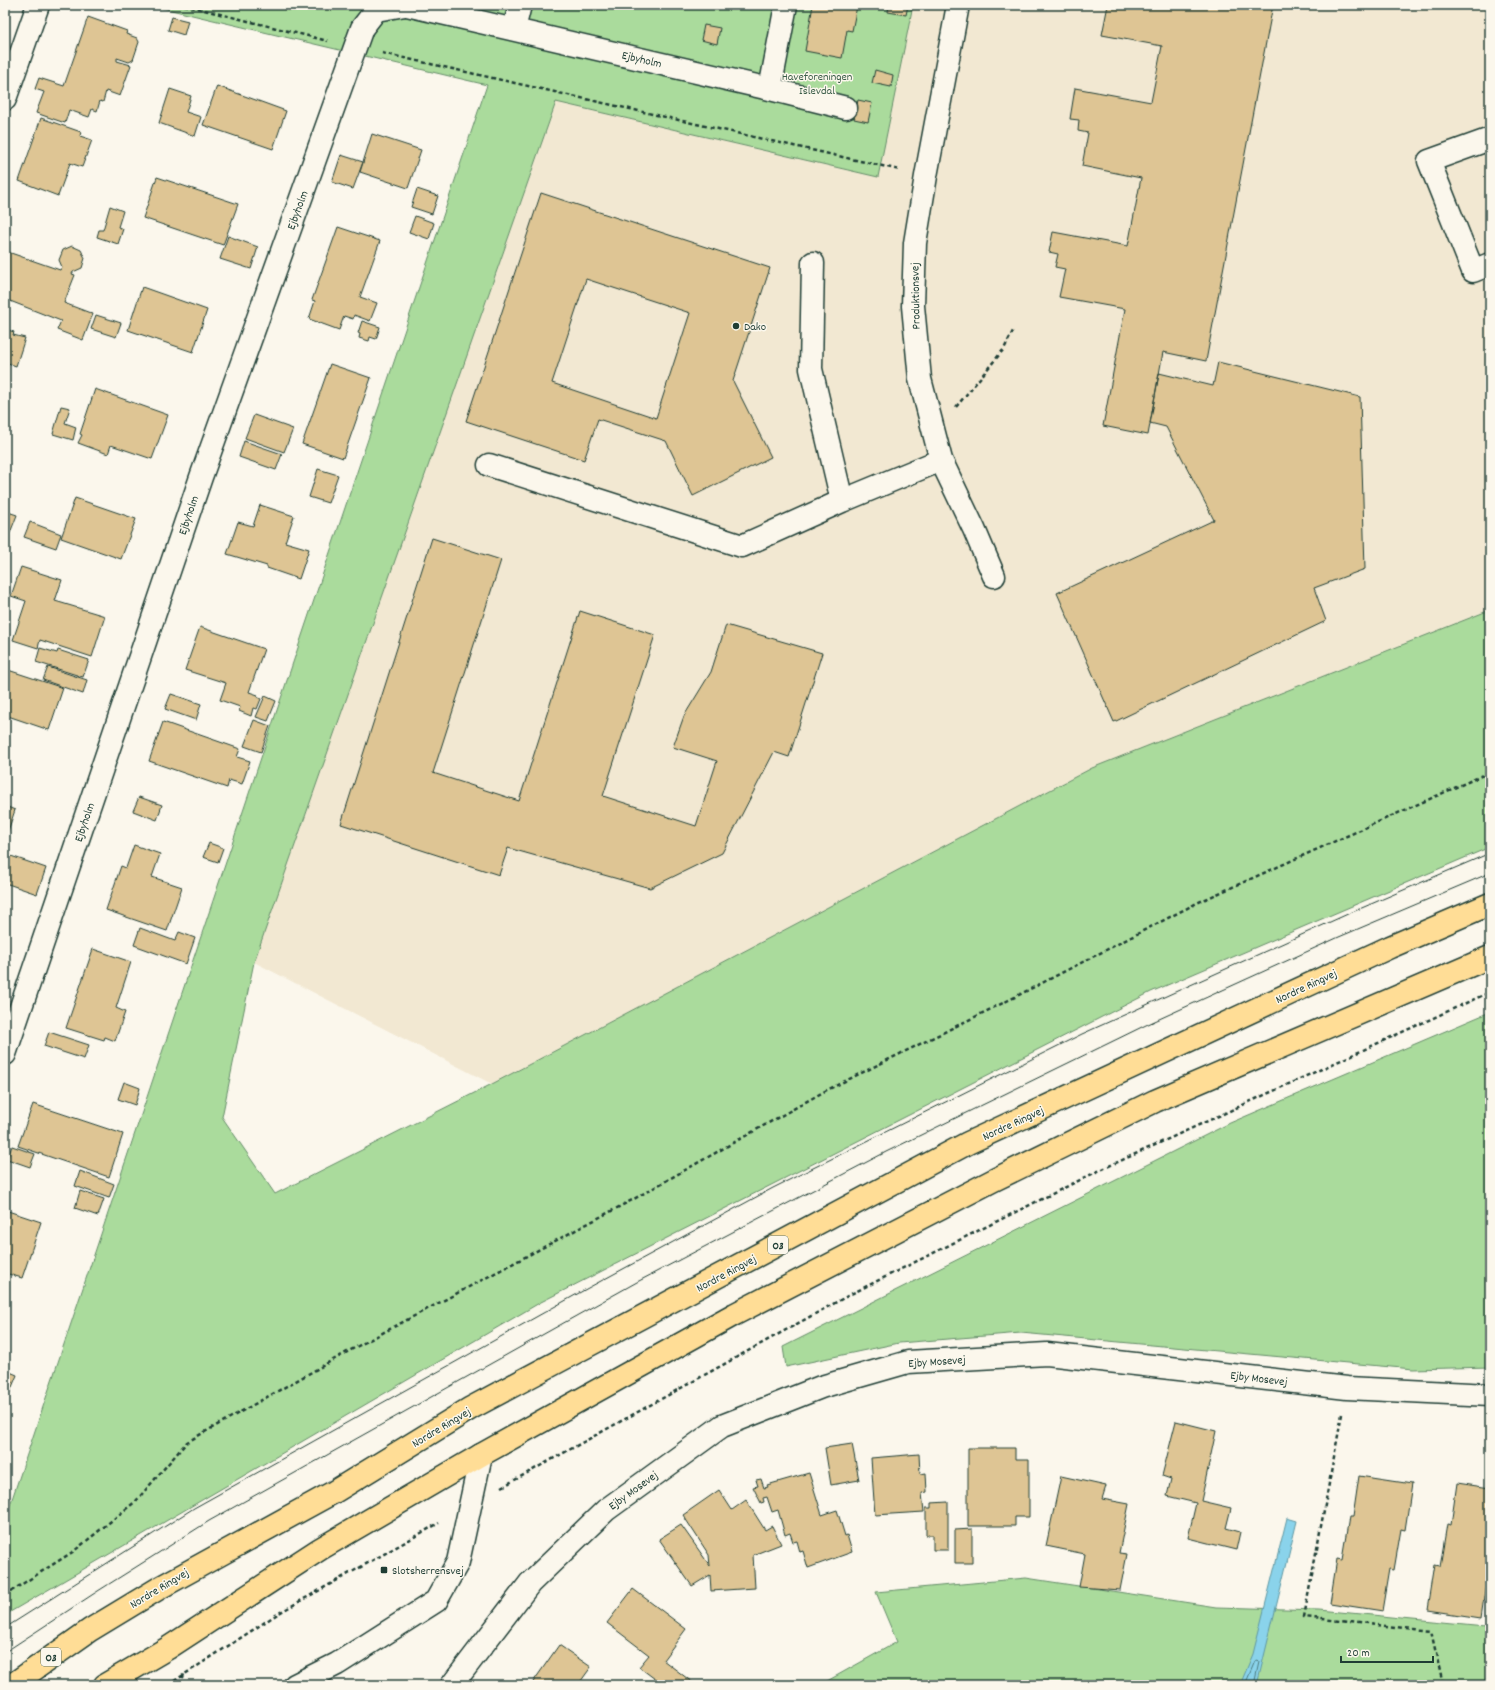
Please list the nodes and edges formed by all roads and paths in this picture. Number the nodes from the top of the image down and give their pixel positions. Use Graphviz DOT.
graph roads {
  1 [pos="38,5"];
  2 [pos="184,5"];
  3 [pos="406,5"];
  4 [pos="520,5"];
  5 [pos="786,5"];
  6 [pos="958,5"];
  7 [pos="514,29"];
  8 [pos="355,47"];
  9 [pos="770,89"];
  10 [pos="5,99"];
  11 [pos="846,108"];
  12 [pos="1490,139"];
  13 [pos="926,176"];
  14 [pos="813,263"];
  15 [pos="1490,264"];
  16 [pos="1014,329"];
  17 [pos="932,423"];
  18 [pos="941,460"];
  19 [pos="489,465"];
  20 [pos="842,501"];
  21 [pos="994,576"];
  22 [pos="1490,772"];
  23 [pos="1490,904"];
  24 [pos="1490,957"];
  25 [pos="1490,992"];
  26 [pos="5,1054"];
  27 [pos="1347,1388"];
  28 [pos="1490,1395"];
  29 [pos="481,1455"];
  30 [pos="471,1505"];
  31 [pos="5,1595"];
  32 [pos="12,1685"];
  33 [pos="105,1685"];
  34 [pos="168,1685"];
  35 [pos="295,1685"];
  36 [pos="452,1685"];
  37 [pos="1443,1685"];
  1 -- 10 [label="street"];
  2 -- 8 [label="path"];
  3 -- 7 [label="street, Ejbyholm"];
  3 -- 8 [label="street, Ejbyholm"];
  4 -- 7 [label="street"];
  5 -- 9 [label="street"];
  6 -- 13 [label="street, Produktionsvej"];
  7 -- 9 [label="street, Ejbyholm"];
  8 -- 13 [label="path"];
  8 -- 26 [label="street, Ejbyholm"];
  9 -- 11 [label="street, Ejbyholm"];
  12 -- 15 [label="street"];
  13 -- 17 [label="street, Produktionsvej"];
  14 -- 20 [label="street"];
  16 -- 17 [label="path"];
  17 -- 18 [label="street, Produktionsvej"];
  18 -- 20 [label="street"];
  18 -- 21 [label="street, Produktionsvej"];
  19 -- 20 [label="street"];
  22 -- 31 [label="path"];
  23 -- 32 [label="main road, Nordre Ringvej / O3"];
  24 -- 29 [label="main road"];
  25 -- 30 [label="path"];
  27 -- 28 [label="street, Ejby Mosevej"];
  27 -- 36 [label="street, Ejby Mosevej"];
  27 -- 37 [label="path"];
  29 -- 30 [label="street"];
  29 -- 33 [label="main road"];
  30 -- 34 [label="path"];
  30 -- 35 [label="street"];
}
